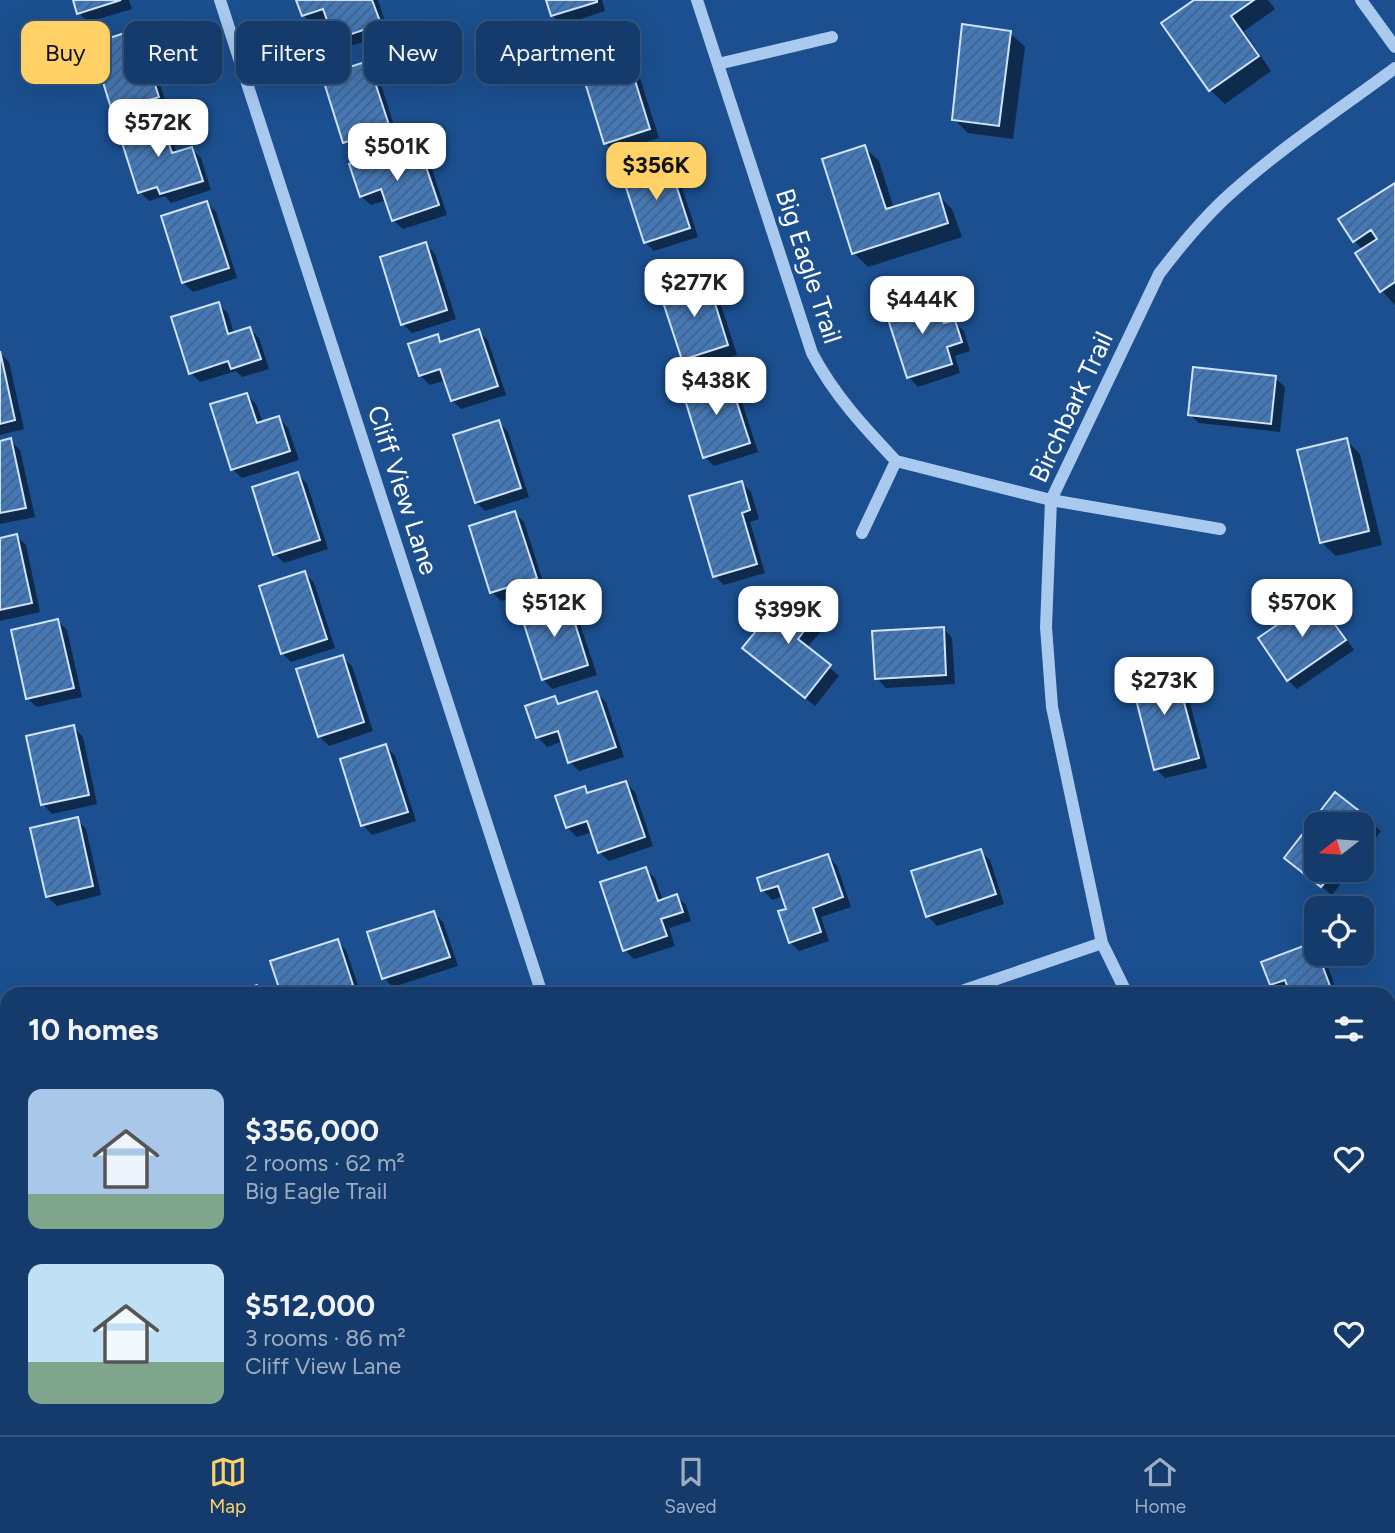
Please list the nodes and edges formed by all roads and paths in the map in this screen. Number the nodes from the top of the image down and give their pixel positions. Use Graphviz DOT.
graph roads {
  1 [pos="220,0"];
  2 [pos="697,0"];
  3 [pos="1361,0"];
  4 [pos="832,37"];
  5 [pos="1395,47"];
  6 [pos="718,64"];
  7 [pos="1395,68"];
  8 [pos="896,461"];
  9 [pos="1051,500"];
  10 [pos="1220,529"];
  11 [pos="862,533"];
  12 [pos="1102,943"];
  13 [pos="540,987"];
  14 [pos="973,987"];
  15 [pos="1124,987"];
  1 -- 13 [label="street, Cliff View Lane"];
  2 -- 6 [label="street, Big Eagle Trail"];
  3 -- 5 [label="street"];
  4 -- 6 [label="street"];
  6 -- 8 [label="street, Big Eagle Trail"];
  7 -- 9 [label="street, Birchbark Trail"];
  8 -- 9 [label="street"];
  8 -- 11 [label="street"];
  9 -- 10 [label="street"];
  9 -- 12 [label="street, Birchbark Trail"];
  12 -- 14 [label="street"];
  12 -- 15 [label="street, Birchbark Trail"];
}
